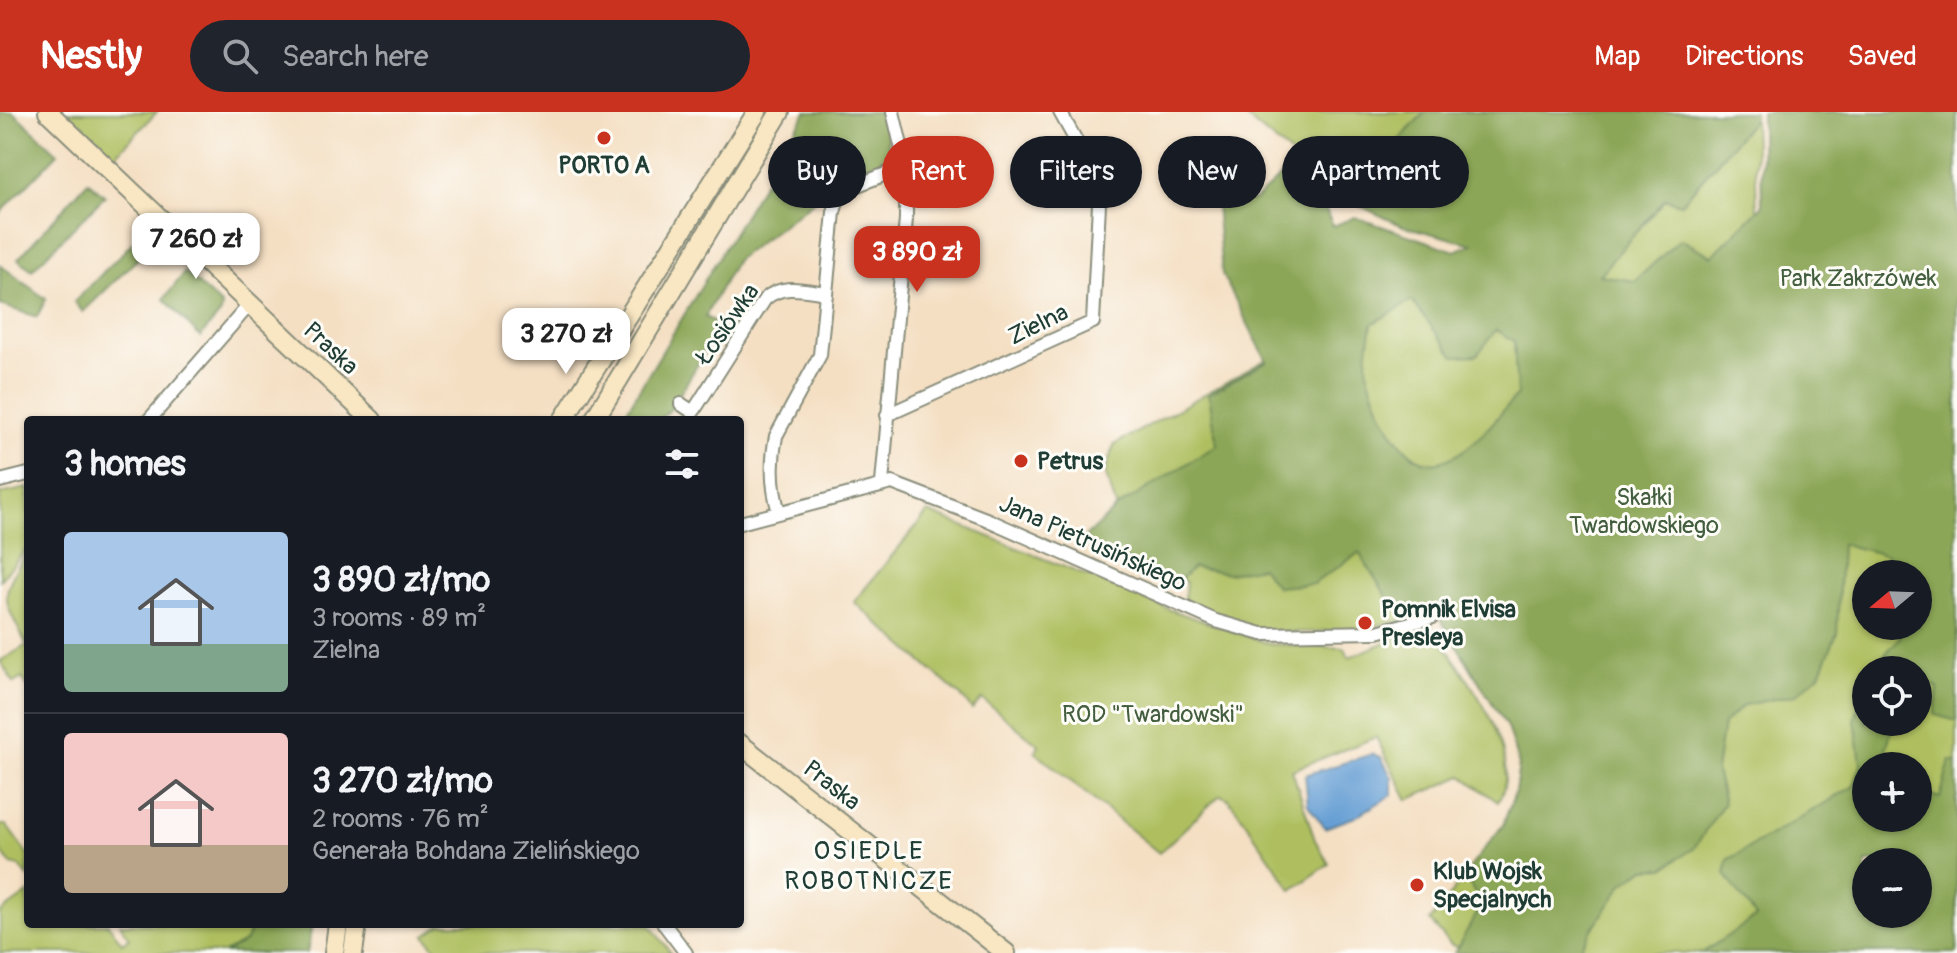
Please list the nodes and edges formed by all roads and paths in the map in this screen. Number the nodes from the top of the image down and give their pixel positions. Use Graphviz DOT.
graph roads {
  1 [pos="48,112"];
  2 [pos="757,112"];
  3 [pos="780,112"];
  4 [pos="893,112"];
  5 [pos="1060,112"];
  6 [pos="899,136"];
  7 [pos="882,175"];
  8 [pos="906,208"];
  9 [pos="826,293"];
  10 [pos="250,304"];
  11 [pos="681,404"];
  12 [pos="887,415"];
  13 [pos="152,416"];
  14 [pos="368,416"];
  15 [pos="566,416"];
  16 [pos="596,416"];
  17 [pos="24,475"];
  18 [pos="0,481"];
  19 [pos="882,483"];
  20 [pos="779,512"];
  21 [pos="744,522"];
  22 [pos="1433,617"];
  23 [pos="744,747"];
  24 [pos="337,928"];
  25 [pos="356,928"];
  26 [pos="667,928"];
  27 [pos="334,953"];
  28 [pos="353,953"];
  29 [pos="686,953"];
  30 [pos="1006,953"];
  1 -- 10 [label="street, Praska"];
  2 -- 15 [label="street"];
  3 -- 16 [label="street"];
  4 -- 6 [label="street"];
  5 -- 12 [label="street, Zielna"];
  7 -- 9 [label="street"];
  8 -- 12 [label="street"];
  9 -- 11 [label="street, Łosiówka"];
  9 -- 20 [label="street"];
  10 -- 13 [label="street"];
  10 -- 14 [label="street, Praska"];
  12 -- 19 [label="street"];
  17 -- 18 [label="street"];
  19 -- 20 [label="street"];
  19 -- 22 [label="street, Jana Pietrusińskiego"];
  20 -- 21 [label="street"];
  23 -- 30 [label="street, Praska"];
  24 -- 27 [label="street"];
  25 -- 28 [label="street"];
  26 -- 29 [label="street"];
}
